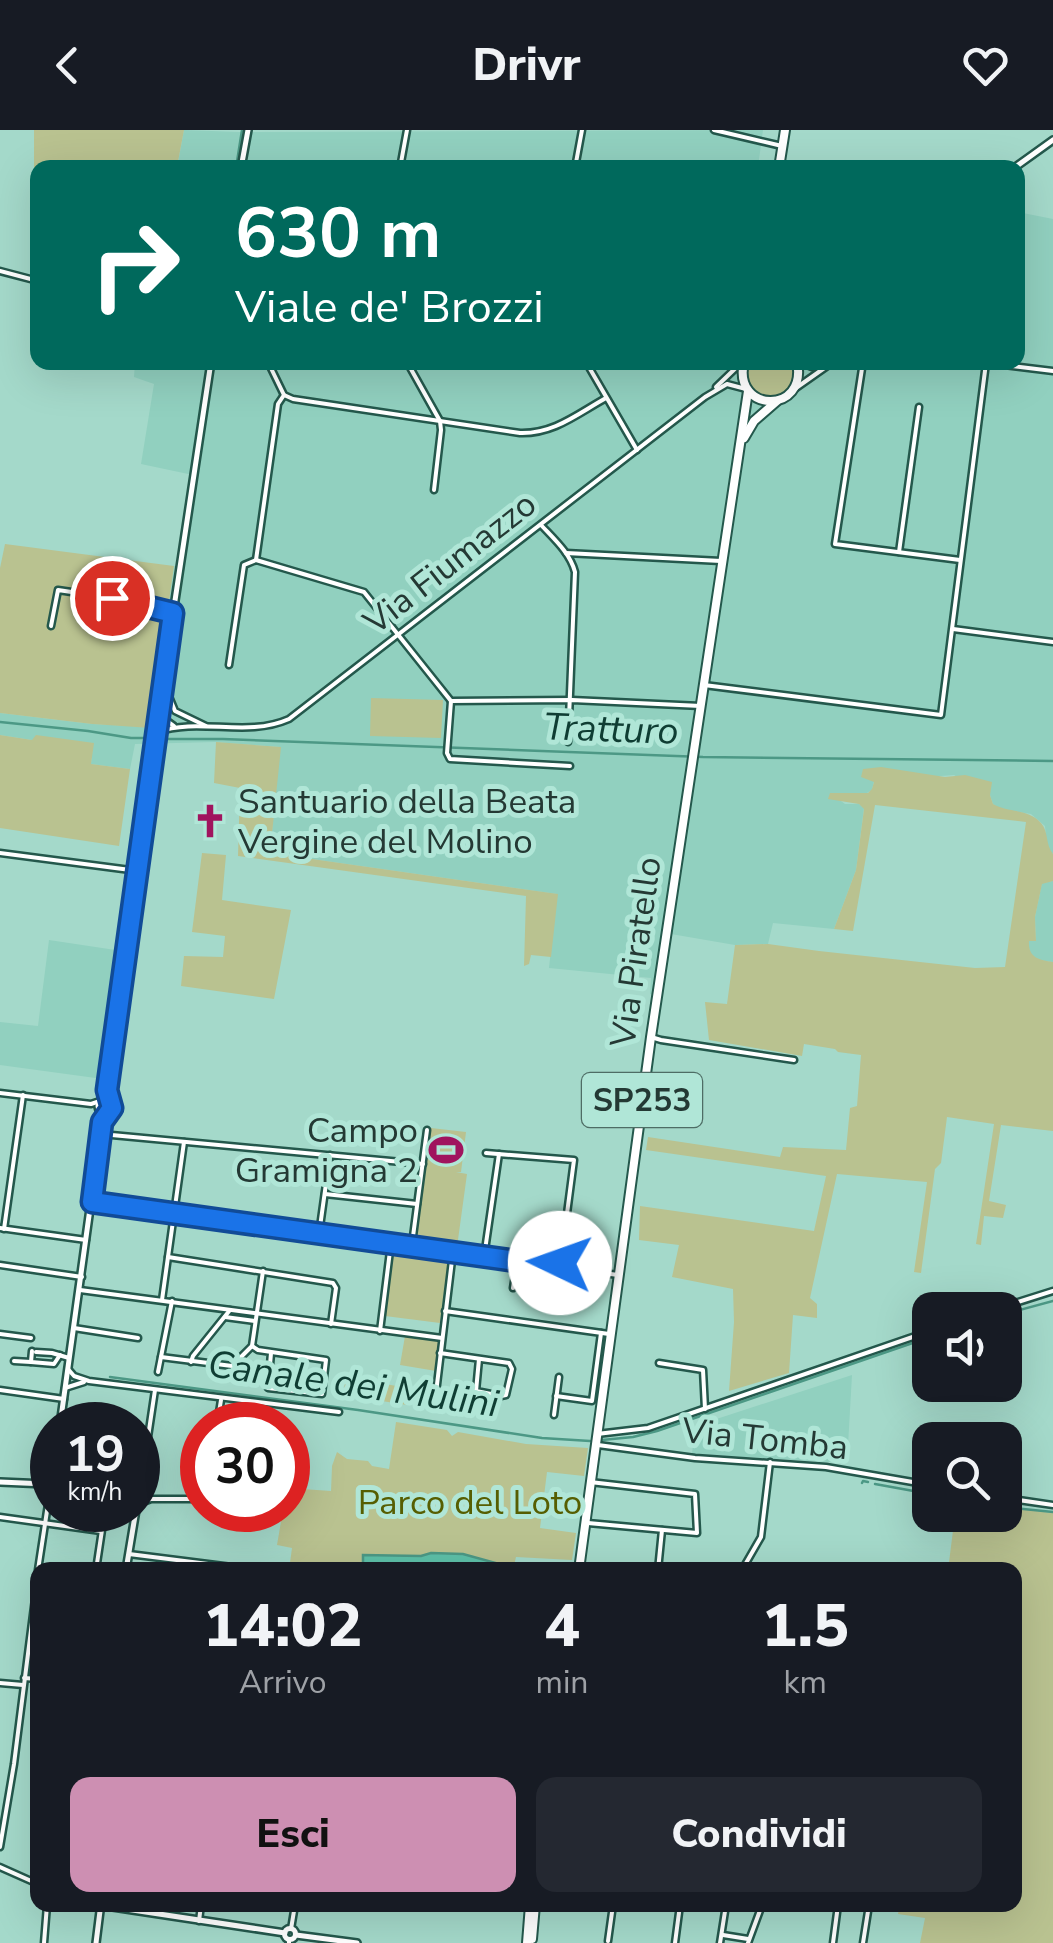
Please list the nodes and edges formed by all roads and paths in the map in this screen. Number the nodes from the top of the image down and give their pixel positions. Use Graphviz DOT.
graph roads {
  1 [pos="248,130"];
  2 [pos="407,130"];
  3 [pos="582,130"];
  4 [pos="714,130"];
  5 [pos="785,130"];
  6 [pos="1053,140"];
  7 [pos="782,146"];
  8 [pos="243,160"];
  9 [pos="401,160"];
  10 [pos="576,160"];
  11 [pos="780,160"];
  12 [pos="1025,160"];
  13 [pos="0,271"];
  14 [pos="30,279"];
  15 [pos="1025,368"];
  16 [pos="210,370"];
  17 [pos="272,370"];
  18 [pos="411,370"];
  19 [pos="590,370"];
  20 [pos="734,370"];
  21 [pos="742,370"];
  22 [pos="799,370"];
  23 [pos="822,370"];
  24 [pos="862,370"];
  25 [pos="982,370"];
  26 [pos="1053,371"];
  27 [pos="747,390"];
  28 [pos="792,391"];
  29 [pos="284,395"];
  30 [pos="705,397"];
  31 [pos="606,398"];
  32 [pos="777,401"];
  33 [pos="919,407"];
  34 [pos="440,422"];
  35 [pos="637,450"];
  36 [pos="737,462"];
  37 [pos="434,490"];
  38 [pos="541,525"];
  39 [pos="566,552"];
  40 [pos="900,552"];
  41 [pos="256,560"];
  42 [pos="721,560"];
  43 [pos="961,560"];
  44 [pos="173,613"];
  45 [pos="51,626"];
  46 [pos="952,629"];
  47 [pos="399,635"];
  48 [pos="1053,642"];
  49 [pos="229,665"];
  50 [pos="163,680"];
  51 [pos="704,685"];
  52 [pos="572,700"];
  53 [pos="451,701"];
  54 [pos="701,706"];
  55 [pos="175,711"];
  56 [pos="159,715"];
  57 [pos="174,726"];
  58 [pos="210,728"];
  59 [pos="157,732"];
  60 [pos="568,742"];
  61 [pos="570,766"];
  62 [pos="0,853"];
  63 [pos="138,871"];
  64 [pos="651,1037"];
  65 [pos="794,1060"];
  66 [pos="107,1090"];
  67 [pos="0,1093"];
  68 [pos="23,1095"];
  69 [pos="100,1100"];
  70 [pos="110,1102"];
  71 [pos="91,1104"];
  72 [pos="99,1111"];
  73 [pos="109,1112"];
  74 [pos="102,1122"];
  75 [pos="428,1130"];
  76 [pos="101,1134"];
  77 [pos="184,1142"];
  78 [pos="486,1153"];
  79 [pos="330,1154"];
  80 [pos="499,1154"];
  81 [pos="423,1164"];
  82 [pos="325,1194"];
  83 [pos="92,1202"];
  84 [pos="417,1204"];
  85 [pos="174,1214"];
  86 [pos="2,1229"];
  87 [pos="319,1234"];
  88 [pos="86,1240"];
  89 [pos="391,1243"];
  90 [pos="411,1246"];
  91 [pos="453,1252"];
  92 [pos="484,1257"];
  93 [pos="168,1258"];
  94 [pos="517,1261"];
  95 [pos="0,1264"];
  96 [pos="560,1267"];
  97 [pos="263,1271"];
  98 [pos="618,1275"];
  99 [pos="82,1277"];
  100 [pos="514,1288"];
  101 [pos="80,1290"];
  102 [pos="1053,1290"];
  103 [pos="162,1300"];
  104 [pos="1022,1300"];
  105 [pos="172,1302"];
  106 [pos="230,1310"];
  107 [pos="445,1311"];
  108 [pos="257,1314"];
  109 [pos="225,1317"];
  110 [pos="256,1322"];
  111 [pos="330,1324"];
  112 [pos="74,1328"];
  113 [pos="380,1330"];
  114 [pos="0,1334"];
  115 [pos="606,1334"];
  116 [pos="912,1337"];
  117 [pos="138,1338"];
  118 [pos="442,1338"];
  119 [pos="252,1346"];
  120 [pos="34,1352"];
  121 [pos="271,1352"];
  122 [pos="440,1353"];
  123 [pos="60,1355"];
  124 [pos="161,1357"];
  125 [pos="69,1358"];
  126 [pos="479,1359"];
  127 [pos="14,1361"];
  128 [pos="31,1362"];
  129 [pos="191,1362"];
  130 [pos="659,1363"];
  131 [pos="68,1369"];
  132 [pos="158,1372"];
  133 [pos="559,1377"];
  134 [pos="90,1381"];
  135 [pos="65,1388"];
  136 [pos="0,1390"];
  137 [pos="155,1390"];
  138 [pos="556,1396"];
  139 [pos="64,1399"];
  140 [pos="221,1399"];
  141 [pos="435,1401"];
  142 [pos="64,1402"];
  143 [pos="153,1402"];
  144 [pos="221,1402"];
  145 [pos="705,1409"];
  146 [pos="339,1412"];
  147 [pos="554,1416"];
  148 [pos="597,1434"];
  149 [pos="595,1445"];
  150 [pos="770,1462"];
  151 [pos="0,1482"];
  152 [pos="590,1482"];
  153 [pos="30,1483"];
  154 [pos="912,1483"];
  155 [pos="1022,1500"];
  156 [pos="1053,1505"];
  157 [pos="0,1517"];
  158 [pos="30,1521"];
  159 [pos="585,1523"];
  160 [pos="662,1530"];
  161 [pos="43,1532"];
  162 [pos="102,1532"];
  163 [pos="132,1532"];
  164 [pos="129,1554"];
  165 [pos="39,1562"];
  166 [pos="97,1562"];
  167 [pos="128,1562"];
  168 [pos="191,1562"];
  169 [pos="580,1562"];
  170 [pos="659,1562"];
  171 [pos="747,1562"];
  172 [pos="30,1633"];
  173 [pos="24,1678"];
  174 [pos="30,1678"];
  175 [pos="0,1683"];
  176 [pos="23,1685"];
  177 [pos="0,1847"];
  178 [pos="0,1867"];
  179 [pos="30,1880"];
  180 [pos="46,1912"];
  181 [pos="101,1912"];
  182 [pos="137,1912"];
  183 [pos="200,1912"];
  184 [pos="532,1912"];
  185 [pos="611,1912"];
  186 [pos="679,1912"];
  187 [pos="725,1912"];
  188 [pos="759,1912"];
  189 [pos="837,1912"];
  190 [pos="868,1912"];
  191 [pos="199,1921"];
  192 [pos="722,1934"];
  193 [pos="290,1936"];
  194 [pos="608,1941"];
  195 [pos="748,1941"];
  196 [pos="339,1942"];
  197 [pos="44,1943"];
  198 [pos="96,1943"];
  199 [pos="357,1943"];
  200 [pos="529,1943"];
  201 [pos="675,1943"];
  202 [pos="720,1943"];
  203 [pos="833,1943"];
  204 [pos="863,1943"];
  1 -- 8 [label="street"];
  2 -- 9 [label="street"];
  3 -- 10 [label="street"];
  4 -- 7 [label="street"];
  5 -- 7 [label="main road"];
  6 -- 12 [label="street"];
  7 -- 11 [label="main road"];
  13 -- 14 [label="street"];
  15 -- 26 [label="street"];
  16 -- 44 [label="street"];
  17 -- 29 [label="street"];
  18 -- 34 [label="street"];
  19 -- 31 [label="street"];
  20 -- 30 [label="street, Via Fiumazzo"];
  21 -- 27 [label="main road, SP253"];
  22 -- 28 [label="main road"];
  23 -- 28 [label="street"];
  24 -- 40 [label="street"];
  25 -- 43 [label="street"];
  27 -- 30 [label="street, Via Fiumazzo"];
  27 -- 32 [label="main road"];
  27 -- 36 [label="main road, Via Piratello / SP253"];
  28 -- 32 [label="main road, SP253"];
  29 -- 34 [label="street"];
  29 -- 41 [label="street"];
  30 -- 35 [label="street, Via Fiumazzo"];
  31 -- 34 [label="street"];
  31 -- 35 [label="street"];
  32 -- 36 [label="main road, Via Piratello / SP253"];
  33 -- 40 [label="street"];
  34 -- 37 [label="street"];
  35 -- 38 [label="street, Via Fiumazzo"];
  36 -- 42 [label="main road, Via Piratello / SP253"];
  38 -- 39 [label="street"];
  38 -- 47 [label="street, Via Fiumazzo"];
  39 -- 42 [label="street"];
  39 -- 52 [label="street"];
  40 -- 43 [label="street"];
  41 -- 47 [label="street"];
  41 -- 49 [label="street"];
  42 -- 51 [label="main road, Via Piratello / SP253"];
  43 -- 46 [label="street"];
  44 -- 45 [label="street"];
  44 -- 50 [label="street"];
  46 -- 48 [label="street"];
  46 -- 51 [label="street"];
  47 -- 53 [label="street"];
  47 -- 58 [label="street, Via Fiumazzo"];
  50 -- 55 [label="street"];
  50 -- 56 [label="street"];
  51 -- 54 [label="main road, Via Piratello / SP253"];
  52 -- 53 [label="street"];
  52 -- 54 [label="street"];
  52 -- 60 [label="street"];
  53 -- 61 [label="street"];
  54 -- 64 [label="main road, Via Piratello / SP253"];
  55 -- 56 [label="street"];
  55 -- 58 [label="street, Via Fiumazzo"];
  56 -- 57 [label="street"];
  56 -- 59 [label="street"];
  57 -- 58 [label="street, Via Fiumazzo"];
  57 -- 59 [label="street, Via Fiumazzo"];
  59 -- 63 [label="street"];
  62 -- 63 [label="street"];
  63 -- 66 [label="street"];
  64 -- 65 [label="street"];
  64 -- 98 [label="main road, Via Piratello / SP253"];
  66 -- 69 [label="street"];
  66 -- 70 [label="street"];
  67 -- 68 [label="street"];
  68 -- 71 [label="street"];
  68 -- 86 [label="street"];
  69 -- 70 [label="street"];
  69 -- 71 [label="street"];
  69 -- 72 [label="street"];
  70 -- 73 [label="street"];
  71 -- 72 [label="street"];
  72 -- 73 [label="street"];
  72 -- 74 [label="street"];
  73 -- 74 [label="street"];
  74 -- 76 [label="street"];
  75 -- 81 [label="street"];
  76 -- 77 [label="street"];
  76 -- 83 [label="street"];
  77 -- 79 [label="street"];
  77 -- 85 [label="street"];
  78 -- 80 [label="street"];
  79 -- 81 [label="street"];
  79 -- 82 [label="street"];
  80 -- 92 [label="street"];
  80 -- 96 [label="street"];
  81 -- 84 [label="street"];
  82 -- 84 [label="street"];
  82 -- 87 [label="street"];
  83 -- 85 [label="street"];
  83 -- 88 [label="street"];
  84 -- 90 [label="street"];
  85 -- 87 [label="street"];
  85 -- 93 [label="street"];
  86 -- 88 [label="street"];
  87 -- 89 [label="street"];
  88 -- 99 [label="street"];
  89 -- 90 [label="street"];
  89 -- 113 [label="street"];
  90 -- 91 [label="street"];
  91 -- 92 [label="street"];
  91 -- 107 [label="street"];
  92 -- 94 [label="street"];
  93 -- 97 [label="street"];
  93 -- 103 [label="street"];
  94 -- 96 [label="street"];
  94 -- 100 [label="street"];
  95 -- 99 [label="street"];
  96 -- 98 [label="street"];
  97 -- 108 [label="street"];
  97 -- 111 [label="street"];
  98 -- 115 [label="main road, Via Piratello / SP253"];
  99 -- 101 [label="street"];
  101 -- 103 [label="street"];
  101 -- 112 [label="street"];
  102 -- 104 [label="street"];
  103 -- 105 [label="street"];
  105 -- 106 [label="street"];
  105 -- 124 [label="street"];
  106 -- 108 [label="street"];
  106 -- 109 [label="street"];
  107 -- 115 [label="street"];
  107 -- 118 [label="street"];
  108 -- 110 [label="street"];
  108 -- 111 [label="street"];
  109 -- 110 [label="street"];
  109 -- 129 [label="street"];
  110 -- 119 [label="street"];
  111 -- 113 [label="street"];
  112 -- 117 [label="street"];
  112 -- 125 [label="street"];
  113 -- 118 [label="street"];
  114 -- 120 [label="street"];
  115 -- 138 [label="street"];
  115 -- 148 [label="main road, Via Piratello / SP253"];
  116 -- 145 [label="street"];
  118 -- 122 [label="street"];
  119 -- 121 [label="street"];
  119 -- 129 [label="street"];
  120 -- 123 [label="street"];
  120 -- 128 [label="street"];
  121 -- 121 [label="street"];
  122 -- 126 [label="street"];
  122 -- 141 [label="street"];
  123 -- 125 [label="street"];
  123 -- 128 [label="street"];
  124 -- 129 [label="street"];
  124 -- 132 [label="street"];
  125 -- 131 [label="street"];
  126 -- 126 [label="street"];
  127 -- 128 [label="street"];
  130 -- 145 [label="street"];
  131 -- 134 [label="street"];
  131 -- 135 [label="street"];
  133 -- 138 [label="street"];
  134 -- 135 [label="street"];
  134 -- 137 [label="street"];
  135 -- 139 [label="street"];
  136 -- 139 [label="street"];
  137 -- 140 [label="street"];
  137 -- 143 [label="street"];
  138 -- 147 [label="street"];
  139 -- 142 [label="street"];
  140 -- 144 [label="street"];
  140 -- 146 [label="street"];
  145 -- 148 [label="street"];
  148 -- 149 [label="main road, Via Piratello / SP253"];
  149 -- 150 [label="street, Via Tomba"];
  149 -- 152 [label="main road, Via Piratello / SP253"];
  150 -- 154 [label="street, Via Tomba"];
  150 -- 171 [label="street"];
  151 -- 153 [label="street"];
  152 -- 159 [label="main road, Via Piratello / SP253"];
  152 -- 160 [label="street"];
  155 -- 156 [label="street"];
  157 -- 158 [label="street"];
  159 -- 160 [label="street"];
  159 -- 169 [label="main road, Via Piratello / SP253"];
  160 -- 170 [label="street"];
  161 -- 165 [label="street"];
  162 -- 166 [label="street"];
  163 -- 164 [label="street"];
  164 -- 167 [label="street"];
  164 -- 168 [label="street"];
  172 -- 173 [label="street"];
  173 -- 174 [label="street"];
  173 -- 176 [label="street"];
  175 -- 176 [label="street"];
  176 -- 177 [label="street"];
  178 -- 179 [label="street"];
  180 -- 197 [label="street"];
  181 -- 198 [label="street"];
  182 -- 191 [label="street"];
  183 -- 191 [label="street"];
  184 -- 200 [label="main road"];
  185 -- 194 [label="street"];
  186 -- 201 [label="street"];
  187 -- 192 [label="street"];
  188 -- 195 [label="street"];
  189 -- 203 [label="street"];
  190 -- 204 [label="street"];
  191 -- 193 [label="street"];
  192 -- 195 [label="street"];
  192 -- 202 [label="street"];
  193 -- 196 [label="street"];
  196 -- 199 [label="street"];
}
